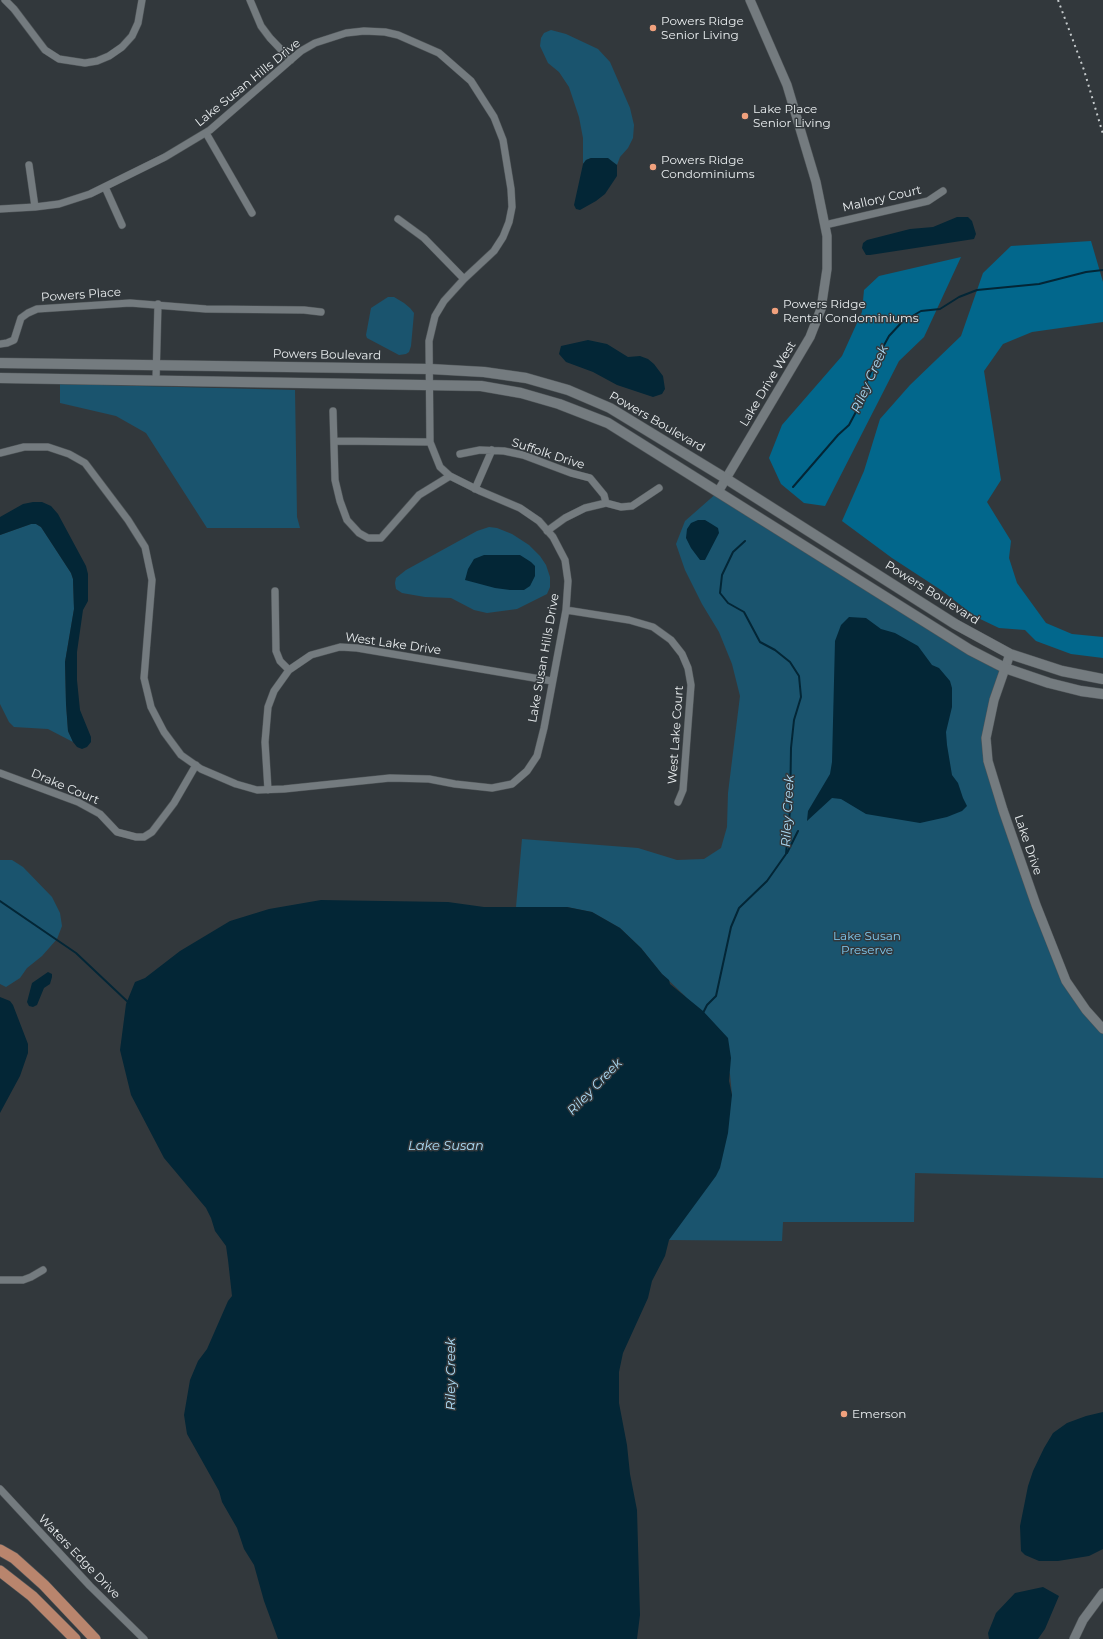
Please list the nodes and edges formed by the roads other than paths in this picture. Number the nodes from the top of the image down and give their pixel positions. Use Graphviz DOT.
graph roads {
  1 [pos="5,0"];
  2 [pos="142,0"];
  3 [pos="250,0"];
  4 [pos="750,0"];
  5 [pos="291,60"];
  6 [pos="206,133"];
  7 [pos="30,165"];
  8 [pos="105,187"];
  9 [pos="943,191"];
  10 [pos="35,207"];
  11 [pos="0,209"];
  12 [pos="252,213"];
  13 [pos="398,219"];
  14 [pos="122,225"];
  15 [pos="825,225"];
  16 [pos="464,278"];
  17 [pos="158,304"];
  18 [pos="321,312"];
  19 [pos="0,344"];
  20 [pos="0,363"];
  21 [pos="156,366"];
  22 [pos="430,369"];
  23 [pos="0,378"];
  24 [pos="156,380"];
  25 [pos="429,385"];
  26 [pos="333,411"];
  27 [pos="335,441"];
  28 [pos="430,442"];
  29 [pos="492,450"];
  30 [pos="0,453"];
  31 [pos="460,454"];
  32 [pos="450,476"];
  33 [pos="725,478"];
  34 [pos="659,488"];
  35 [pos="475,489"];
  36 [pos="718,492"];
  37 [pos="606,503"];
  38 [pos="547,531"];
  39 [pos="275,591"];
  40 [pos="566,610"];
  41 [pos="1010,654"];
  42 [pos="1005,668"];
  43 [pos="289,670"];
  44 [pos="1103,679"];
  45 [pos="552,681"];
  46 [pos="1103,694"];
  47 [pos="196,765"];
  48 [pos="0,773"];
  49 [pos="268,790"];
  50 [pos="678,802"];
  51 [pos="1103,1029"];
  52 [pos="43,1270"];
  53 [pos="0,1280"];
  54 [pos="0,1489"];
  55 [pos="0,1550"];
  56 [pos="0,1571"];
  57 [pos="1103,1593"];
  58 [pos="75,1639"];
  59 [pos="95,1639"];
  60 [pos="144,1639"];
  61 [pos="1074,1639"];
  1 -- 2 [label="street"];
  3 -- 5 [label="street"];
  4 -- 15 [label="street, Lake Drive West"];
  5 -- 6 [label="street, Lake Susan Hills Drive"];
  5 -- 16 [label="street, Lake Susan Hills Drive"];
  6 -- 8 [label="street, Lake Susan Hills Drive"];
  6 -- 12 [label="street"];
  7 -- 10 [label="street"];
  8 -- 10 [label="street, Lake Susan Hills Drive"];
  8 -- 14 [label="street"];
  9 -- 15 [label="street, Mallory Court"];
  10 -- 11 [label="street, Lake Susan Hills Drive"];
  13 -- 16 [label="street"];
  15 -- 33 [label="street, Lake Drive West"];
  16 -- 22 [label="street, Lake Susan Hills Drive"];
  17 -- 18 [label="street, Powers Place"];
  17 -- 19 [label="street, Powers Place"];
  17 -- 21 [label="street"];
  20 -- 21 [label="main road, Powers Boulevard"];
  21 -- 22 [label="main road, Powers Boulevard"];
  21 -- 24 [label="street"];
  22 -- 25 [label="street, Lake Susan Hills Drive"];
  22 -- 33 [label="main road, Powers Boulevard"];
  23 -- 24 [label="main road"];
  24 -- 25 [label="main road"];
  25 -- 28 [label="street, Lake Susan Hills Drive"];
  25 -- 36 [label="main road"];
  26 -- 27 [label="street"];
  27 -- 28 [label="street"];
  27 -- 32 [label="street"];
  28 -- 32 [label="street, Lake Susan Hills Drive"];
  29 -- 31 [label="street, Suffolk Drive"];
  29 -- 35 [label="street, Suffolk Drive"];
  29 -- 37 [label="street, Suffolk Drive"];
  30 -- 47 [label="street, Lake Susan Hills Drive"];
  32 -- 35 [label="street, Lake Susan Hills Drive"];
  33 -- 36 [label="street, Lake Drive West"];
  33 -- 41 [label="main road, Powers Boulevard"];
  34 -- 37 [label="street"];
  35 -- 38 [label="street, Lake Susan Hills Drive"];
  36 -- 42 [label="main road"];
  37 -- 38 [label="street"];
  38 -- 40 [label="street, Lake Susan Hills Drive"];
  39 -- 43 [label="street"];
  40 -- 45 [label="street, Lake Susan Hills Drive"];
  40 -- 50 [label="street, West Lake Court"];
  41 -- 42 [label="street, Lake Drive"];
  41 -- 44 [label="main road, Powers Boulevard"];
  42 -- 46 [label="main road"];
  42 -- 51 [label="street, Lake Drive"];
  43 -- 45 [label="street, West Lake Drive"];
  43 -- 49 [label="street, West Lake Drive"];
  45 -- 49 [label="street, Lake Susan Hills Drive"];
  47 -- 48 [label="street, Drake Court"];
  47 -- 49 [label="street, Lake Susan Hills Drive"];
  52 -- 53 [label="street"];
  54 -- 60 [label="street, Waters Edge Drive"];
  55 -- 59 [label="main road"];
  56 -- 58 [label="main road"];
  57 -- 61 [label="street"];
}
